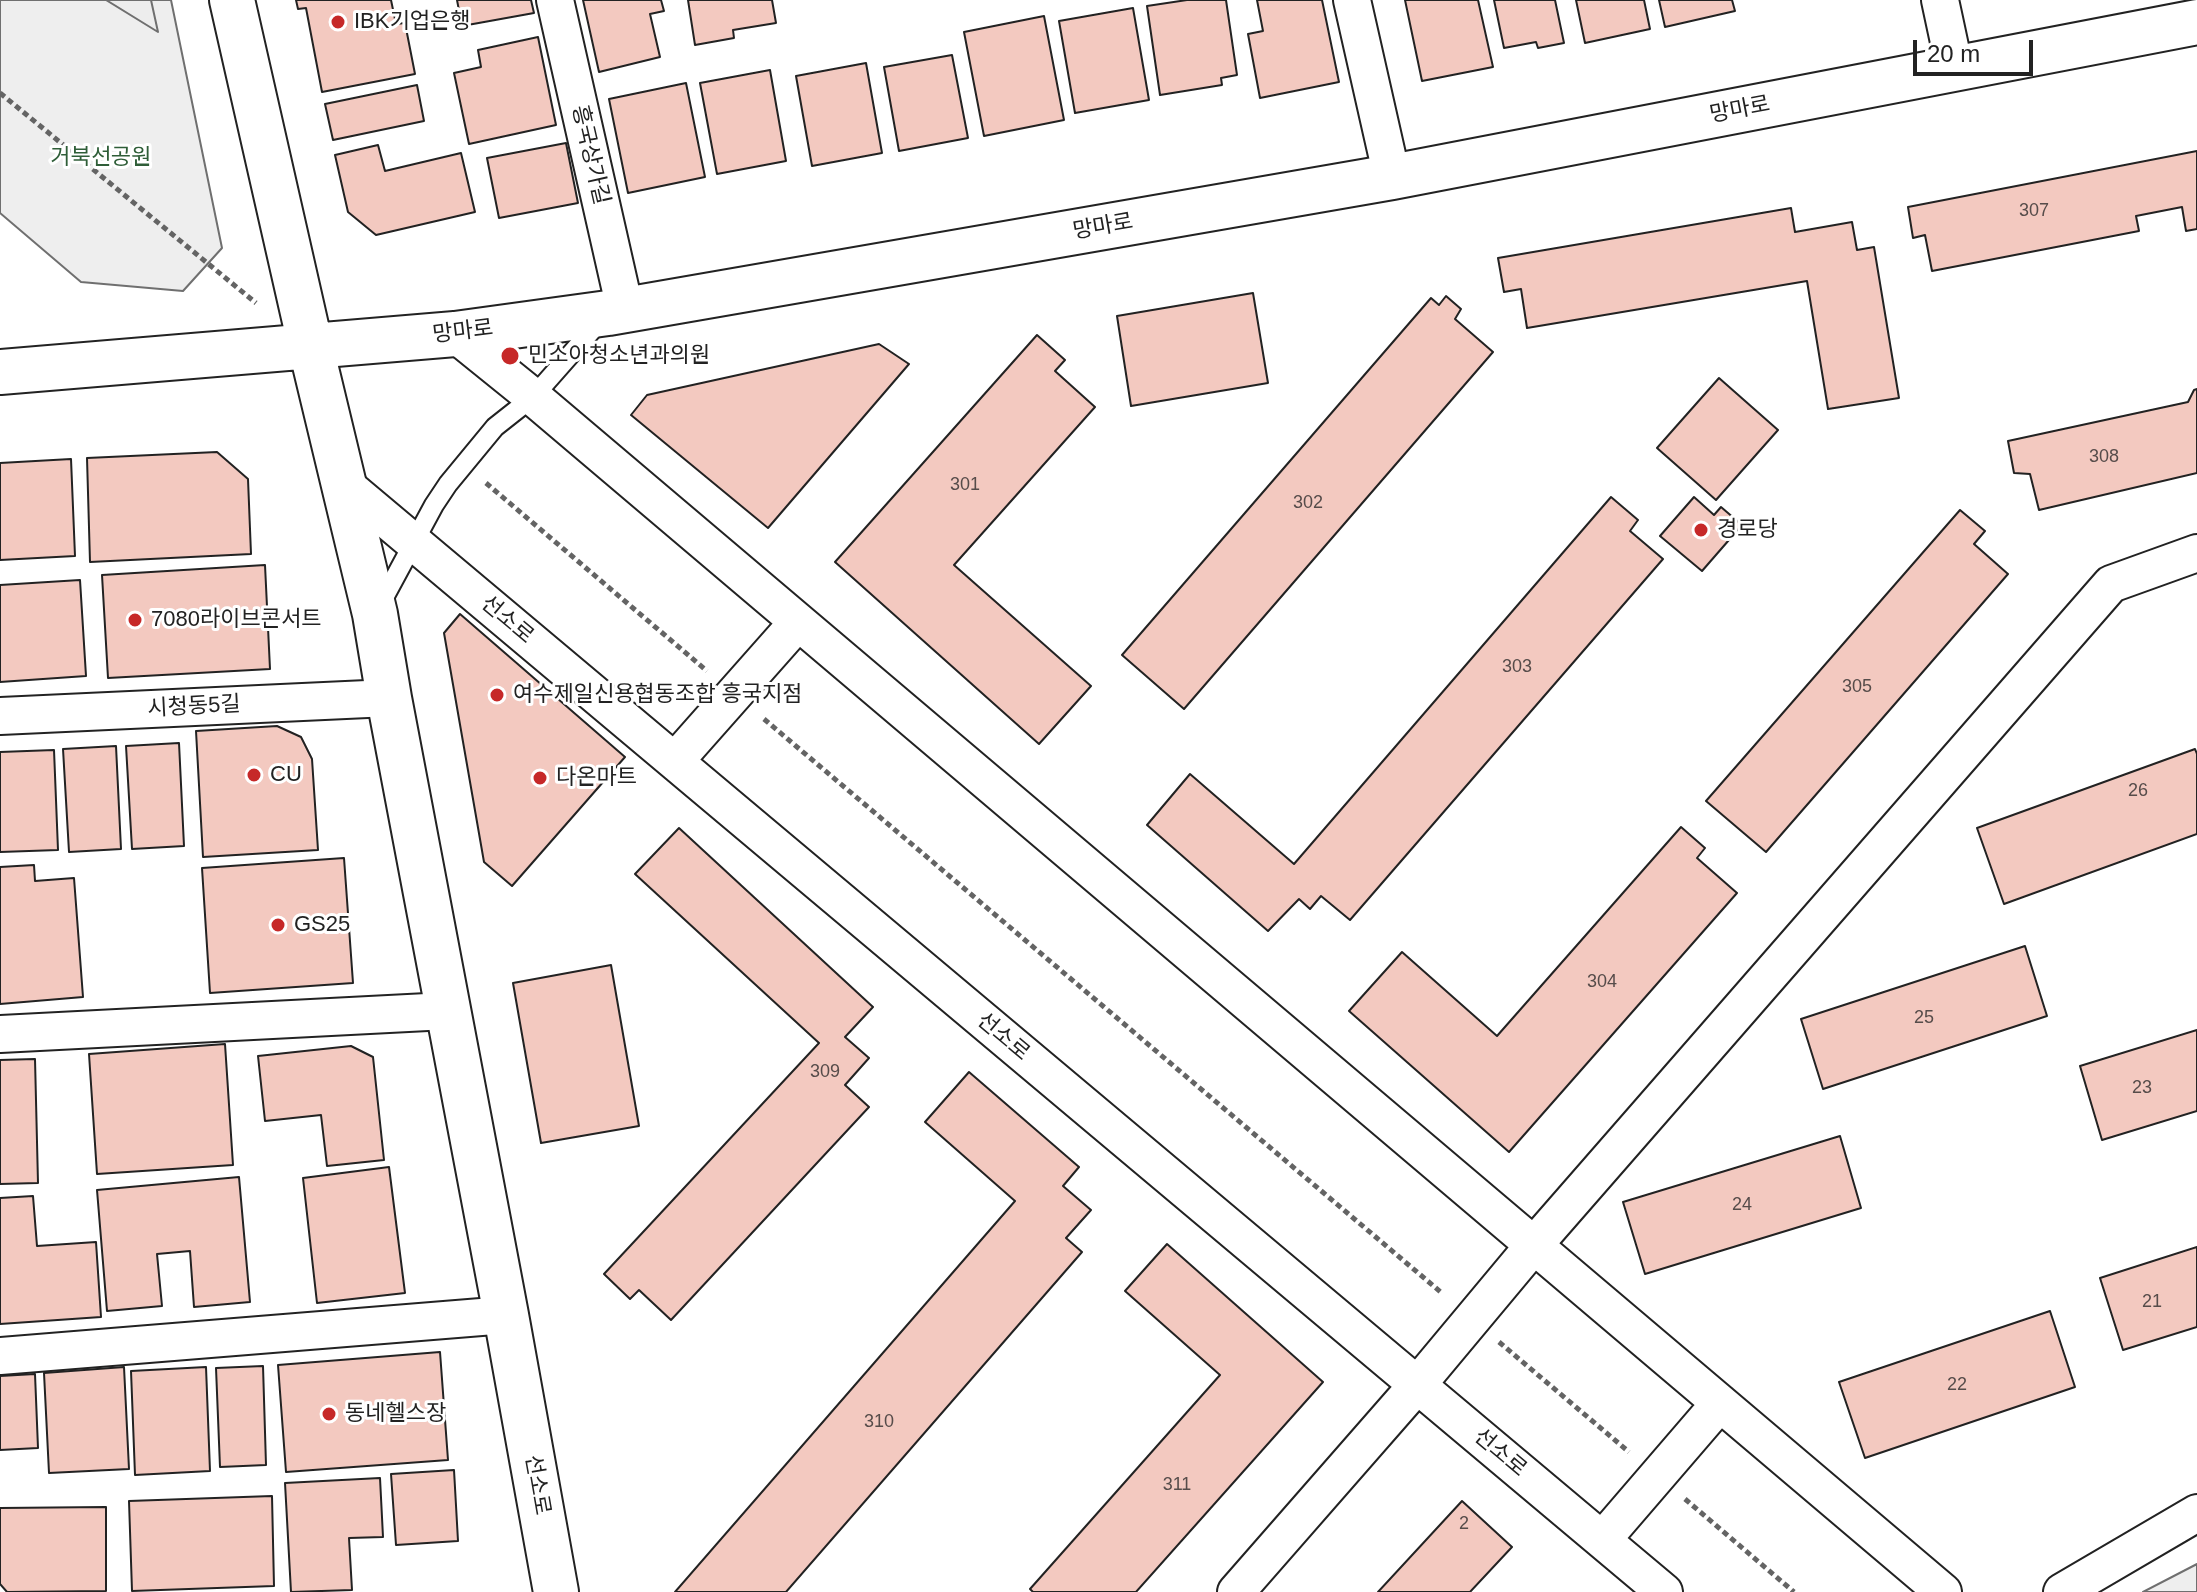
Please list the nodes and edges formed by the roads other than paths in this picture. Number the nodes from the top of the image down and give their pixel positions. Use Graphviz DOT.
graph roads {
  1 [pos="232,0"];
  2 [pos="555,0"];
  3 [pos="1352,0"];
  4 [pos="1940,0"];
  5 [pos="2197,22"];
  6 [pos="1955,70"];
  7 [pos="1392,177"];
  8 [pos="616,311"];
  9 [pos="455,334"];
  10 [pos="311,348"];
  11 [pos="0,372"];
  12 [pos="533,397"];
  13 [pos="343,483"];
  14 [pos="415,543"];
  15 [pos="2197,553"];
  16 [pos="375,614"];
  17 [pos="798,622"];
  18 [pos="389,698"];
  19 [pos="0,716"];
  20 [pos="675,761"];
  21 [pos="447,1011"];
  22 [pos="0,1034"];
  23 [pos="1534,1245"];
  24 [pos="506,1315"];
  25 [pos="0,1356"];
  26 [pos="1418,1384"];
  27 [pos="1720,1403"];
  28 [pos="2197,1513"];
  29 [pos="1603,1539"];
  30 [pos="556,1592"];
  31 [pos="1236,1592"];
  32 [pos="1664,1592"];
  33 [pos="1943,1592"];
  34 [pos="2062,1592"];
  1 -- 10 [label="street, 선소로"];
  2 -- 8 [label="street, 흥국상가길"];
  3 -- 7 [label="street"];
  4 -- 6 [label="street"];
  5 -- 6 [label="street, 망마로"];
  6 -- 7 [label="street, 망마로"];
  7 -- 8 [label="street, 망마로"];
  8 -- 9 [label="street, 망마로"];
  8 -- 12 [label="lane"];
  9 -- 10 [label="street, 망마로"];
  9 -- 12 [label="street"];
  10 -- 11 [label="street, 망마로"];
  10 -- 13 [label="street, 선소로"];
  12 -- 14 [label="lane"];
  12 -- 17 [label="street"];
  13 -- 14 [label="street, 선소로"];
  13 -- 16 [label="street, 선소로"];
  14 -- 16 [label="lane"];
  14 -- 20 [label="street, 선소로"];
  15 -- 23 [label="street"];
  16 -- 18 [label="street, 선소로"];
  17 -- 20 [label="street"];
  17 -- 23 [label="street"];
  18 -- 19 [label="street, 시청동5길"];
  18 -- 21 [label="street, 선소로"];
  20 -- 26 [label="street, 선소로"];
  21 -- 22 [label="street"];
  21 -- 24 [label="street, 선소로"];
  23 -- 26 [label="street"];
  23 -- 27 [label="street"];
  24 -- 25 [label="street"];
  24 -- 30 [label="street, 선소로"];
  26 -- 29 [label="street, 선소로"];
  26 -- 31 [label="street"];
  27 -- 29 [label="street"];
  27 -- 33 [label="street"];
  28 -- 34 [label="street"];
  29 -- 32 [label="street, 선소로"];
}
